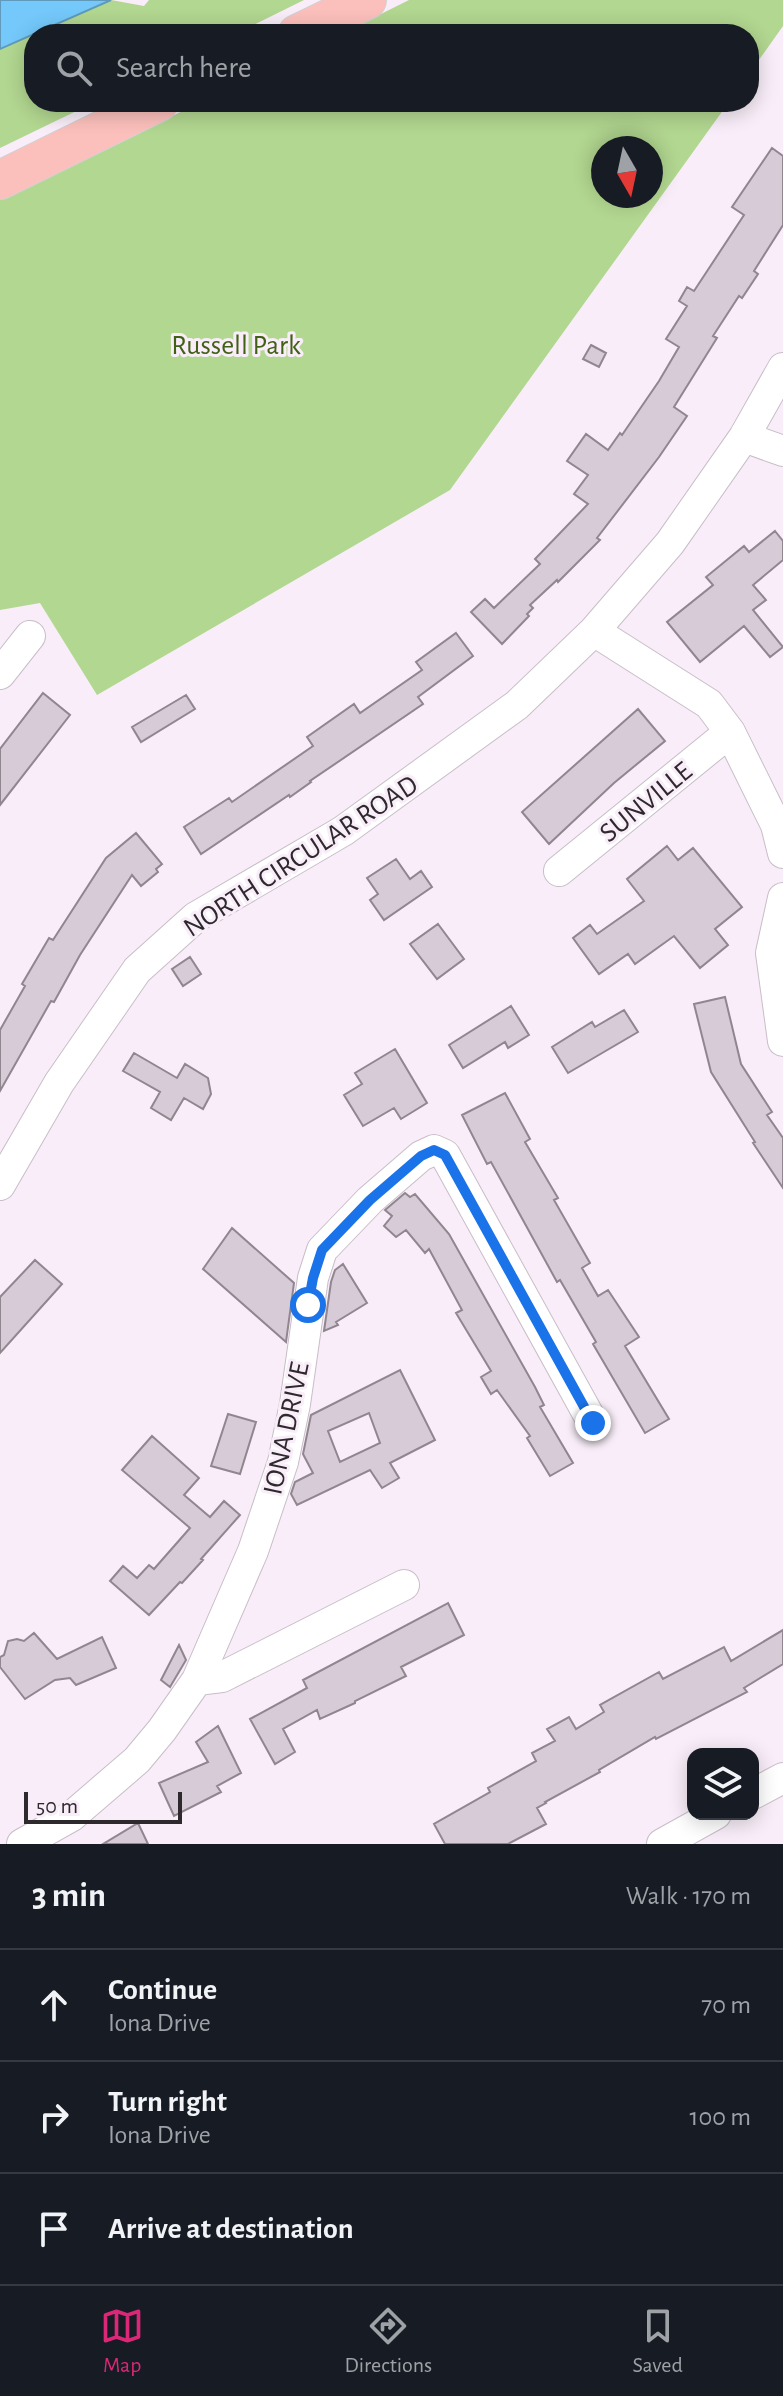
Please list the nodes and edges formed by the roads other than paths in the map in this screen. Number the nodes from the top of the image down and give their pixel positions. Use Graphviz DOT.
graph roads {
  1 [pos="367,0"];
  2 [pos="318,24"];
  3 [pos="139,112"];
  4 [pos="0,180"];
  5 [pos="783,368"];
  6 [pos="744,437"];
  7 [pos="783,451"];
  8 [pos="594,631"];
  9 [pos="30,636"];
  10 [pos="0,674"];
  11 [pos="730,732"];
  12 [pos="783,853"];
  13 [pos="559,871"];
  14 [pos="783,898"];
  15 [pos="783,1041"];
  16 [pos="0,1185"];
  17 [pos="593,1423"];
  18 [pos="404,1585"];
  19 [pos="197,1680"];
  20 [pos="783,1778"];
  21 [pos="759,1791"];
  22 [pos="705,1820"];
  23 [pos="22,1844"];
  24 [pos="662,1844"];
  1 -- 2 [label="main road"];
  3 -- 4 [label="main road"];
  5 -- 6 [label="street, NORTH CIRCULAR ROAD"];
  6 -- 7 [label="street"];
  6 -- 8 [label="street, NORTH CIRCULAR ROAD"];
  8 -- 11 [label="street"];
  8 -- 16 [label="street, NORTH CIRCULAR ROAD"];
  9 -- 10 [label="street"];
  11 -- 12 [label="street"];
  11 -- 13 [label="street, SUNVILLE"];
  14 -- 15 [label="street"];
  17 -- 19 [label="street, IONA DRIVE"];
  18 -- 19 [label="street"];
  19 -- 23 [label="street, IONA DRIVE"];
  20 -- 21 [label="street"];
  22 -- 24 [label="street"];
}
